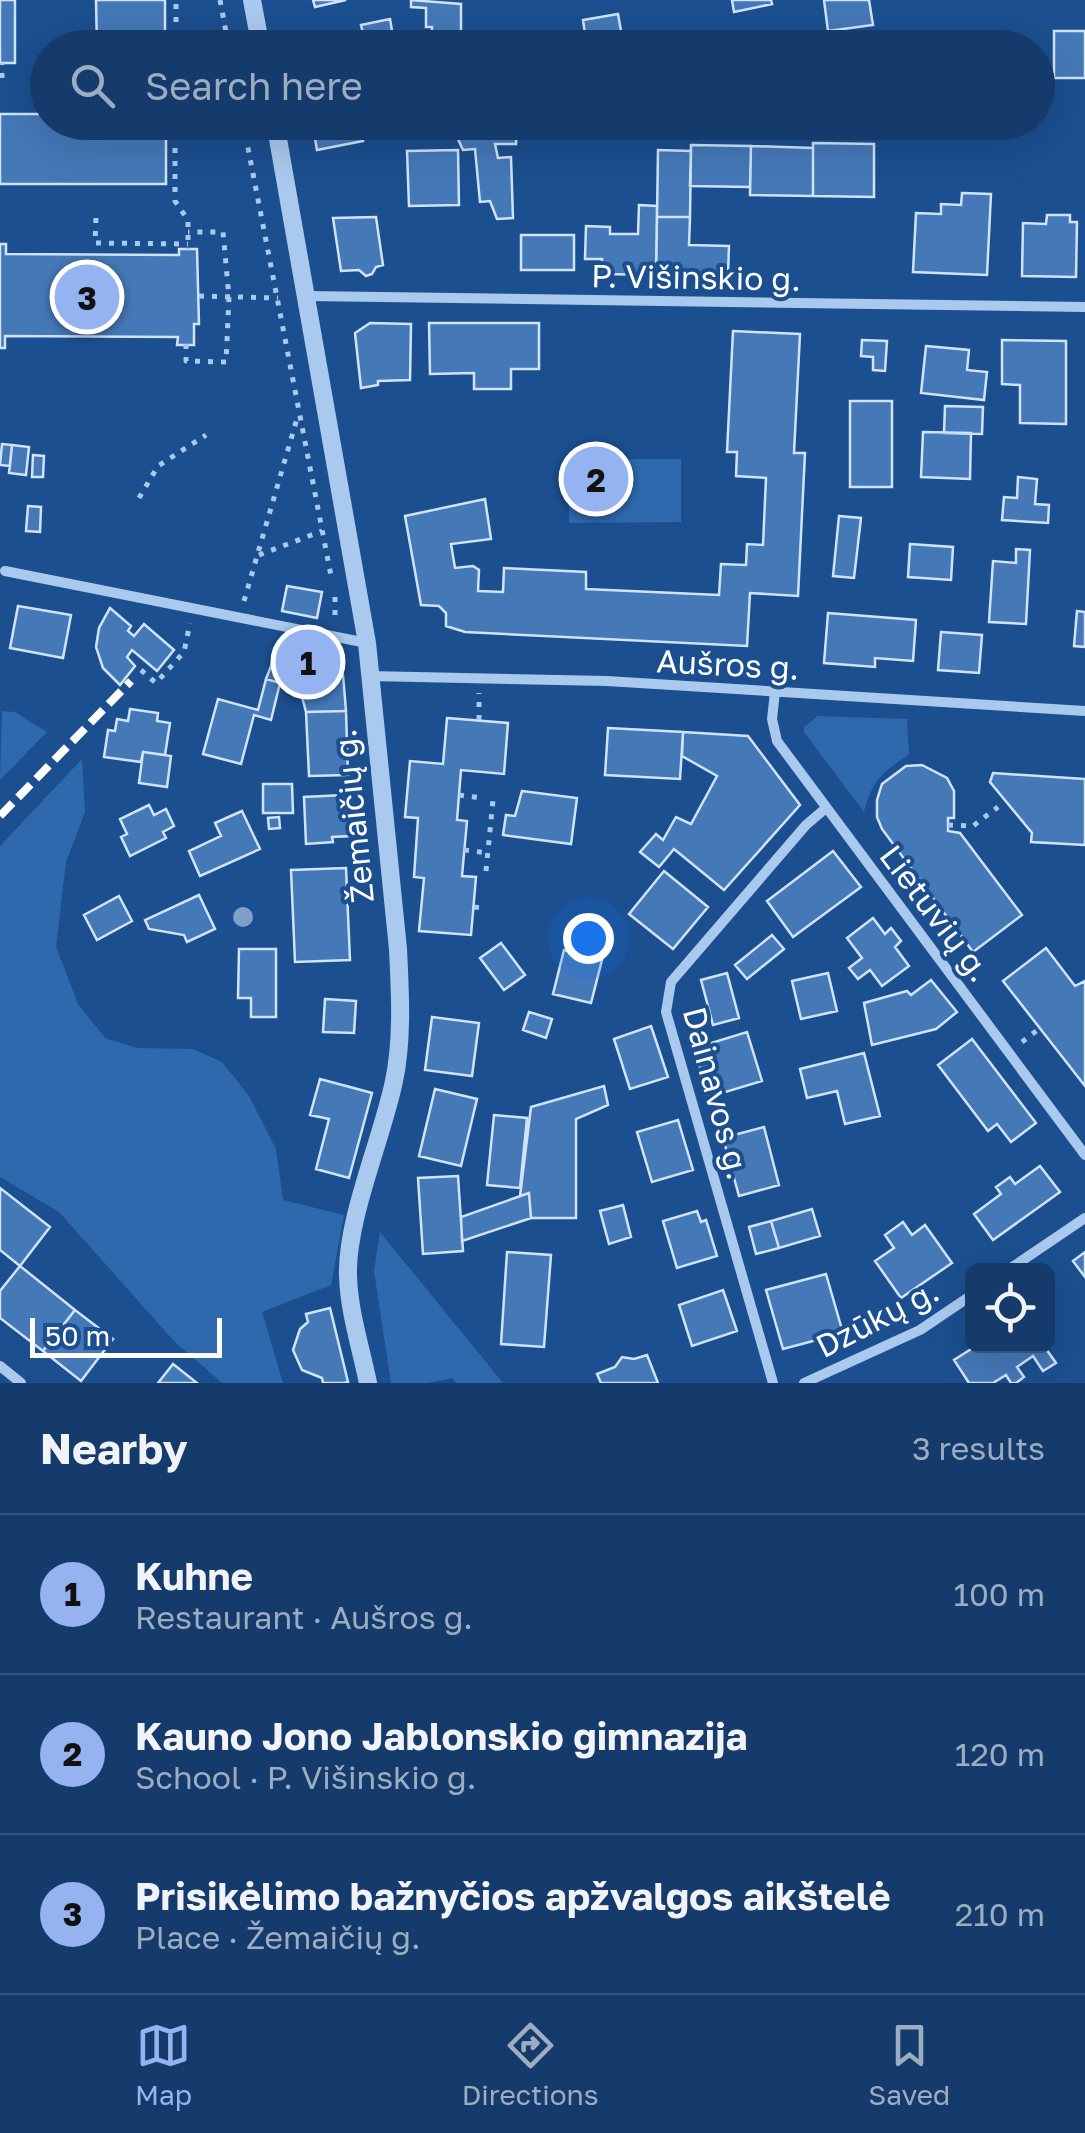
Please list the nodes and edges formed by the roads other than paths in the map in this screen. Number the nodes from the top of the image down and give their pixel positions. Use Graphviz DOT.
graph roads {
  1 [pos="252,0"];
  2 [pos="258,30"];
  3 [pos="278,140"];
  4 [pos="307,296"];
  5 [pos="1085,307"];
  6 [pos="5,572"];
  7 [pos="367,643"];
  8 [pos="368,676"];
  9 [pos="775,692"];
  10 [pos="1085,711"];
  11 [pos="826,808"];
  12 [pos="1085,1154"];
  13 [pos="1085,1218"];
  14 [pos="1018,1263"];
  15 [pos="965,1300"];
  16 [pos="0,1366"];
  17 [pos="22,1383"];
  18 [pos="368,1383"];
  19 [pos="772,1383"];
  20 [pos="804,1383"];
  1 -- 2 [label="street"];
  3 -- 4 [label="street, Žemaičių g."];
  4 -- 5 [label="street, P. Višinskio g."];
  4 -- 7 [label="street, Žemaičių g."];
  6 -- 7 [label="street"];
  7 -- 8 [label="street, Žemaičių g."];
  8 -- 9 [label="street, Aušros g."];
  8 -- 18 [label="street, Žemaičių g."];
  9 -- 10 [label="street, Aušros g."];
  9 -- 11 [label="street, Lietuvių g."];
  11 -- 12 [label="street, Lietuvių g."];
  11 -- 19 [label="street, Dainavos g."];
  13 -- 14 [label="street"];
  15 -- 20 [label="street, Dzūkų g."];
  16 -- 17 [label="street"];
}
